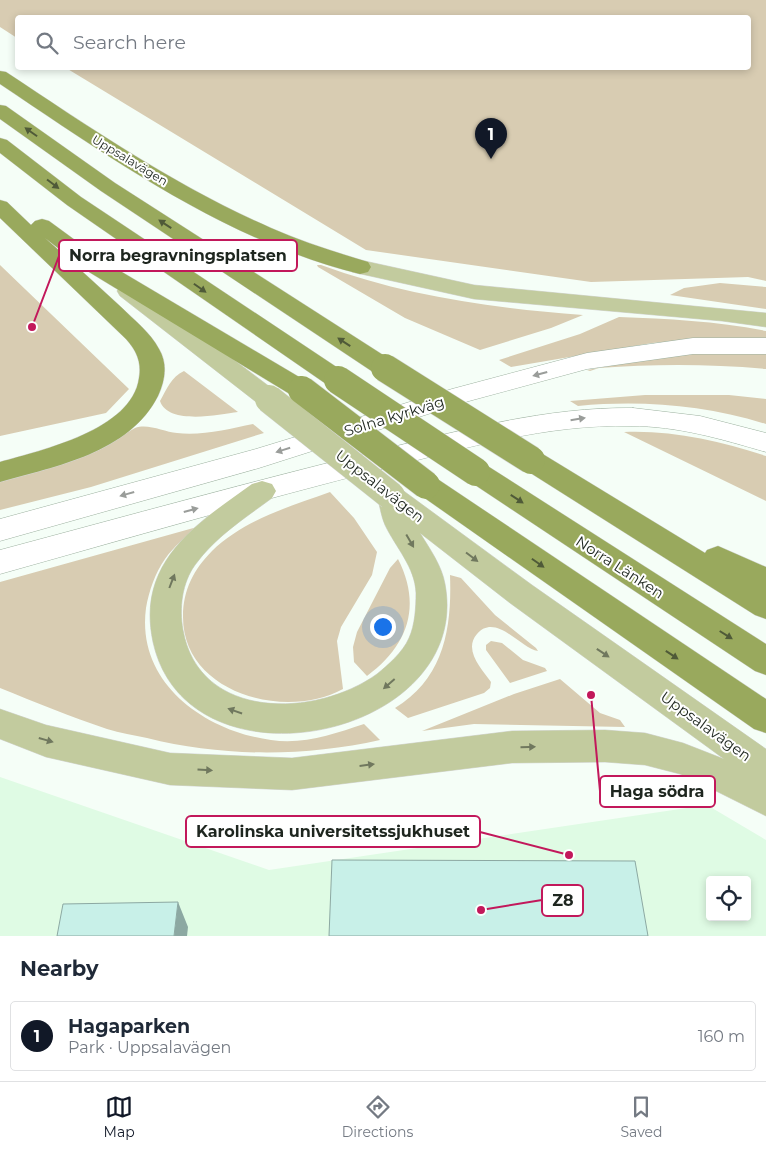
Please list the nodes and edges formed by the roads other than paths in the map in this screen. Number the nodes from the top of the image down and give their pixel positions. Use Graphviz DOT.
graph roads {
  1 [pos="0,76"];
  2 [pos="0,110"];
  3 [pos="0,144"];
  4 [pos="0,193"];
  5 [pos="0,206"];
  6 [pos="97,267"];
  7 [pos="360,267"];
  8 [pos="766,320"];
  9 [pos="766,346"];
  10 [pos="766,443"];
  11 [pos="0,472"];
  12 [pos="262,491"];
  13 [pos="391,496"];
  14 [pos="599,501"];
  15 [pos="0,530"];
  16 [pos="0,562"];
  17 [pos="766,581"];
  18 [pos="766,606"];
  19 [pos="766,660"];
  20 [pos="766,718"];
  21 [pos="0,724"];
  22 [pos="766,770"];
  23 [pos="766,799"];
  1 -- 7 [label="highway, Uppsalavägen"];
  14 -- 2 [label="highway, one-way, bridge"];
  3 -- 19 [label="highway, Norra Länken, one-way, bridge"];
  4 -- 6 [label="highway, Uppsalavägen"];
  5 -- 11 [label="highway"];
  6 -- 13 [label="main road, Uppsalavägen, bridge"];
  6 -- 20 [label="highway, one-way, bridge"];
  7 -- 8 [label="main road, Uppsalavägen"];
  9 -- 15 [label="street, Solna kyrkväg, one-way"];
  12 -- 10 [label="street, one-way"];
  13 -- 12 [label="main road, one-way"];
  16 -- 12 [label="street, one-way"];
  13 -- 22 [label="main road, Uppsalavägen, one-way"];
  14 -- 17 [label="highway"];
  14 -- 18 [label="highway"];
  21 -- 23 [label="main road, one-way"];
}
